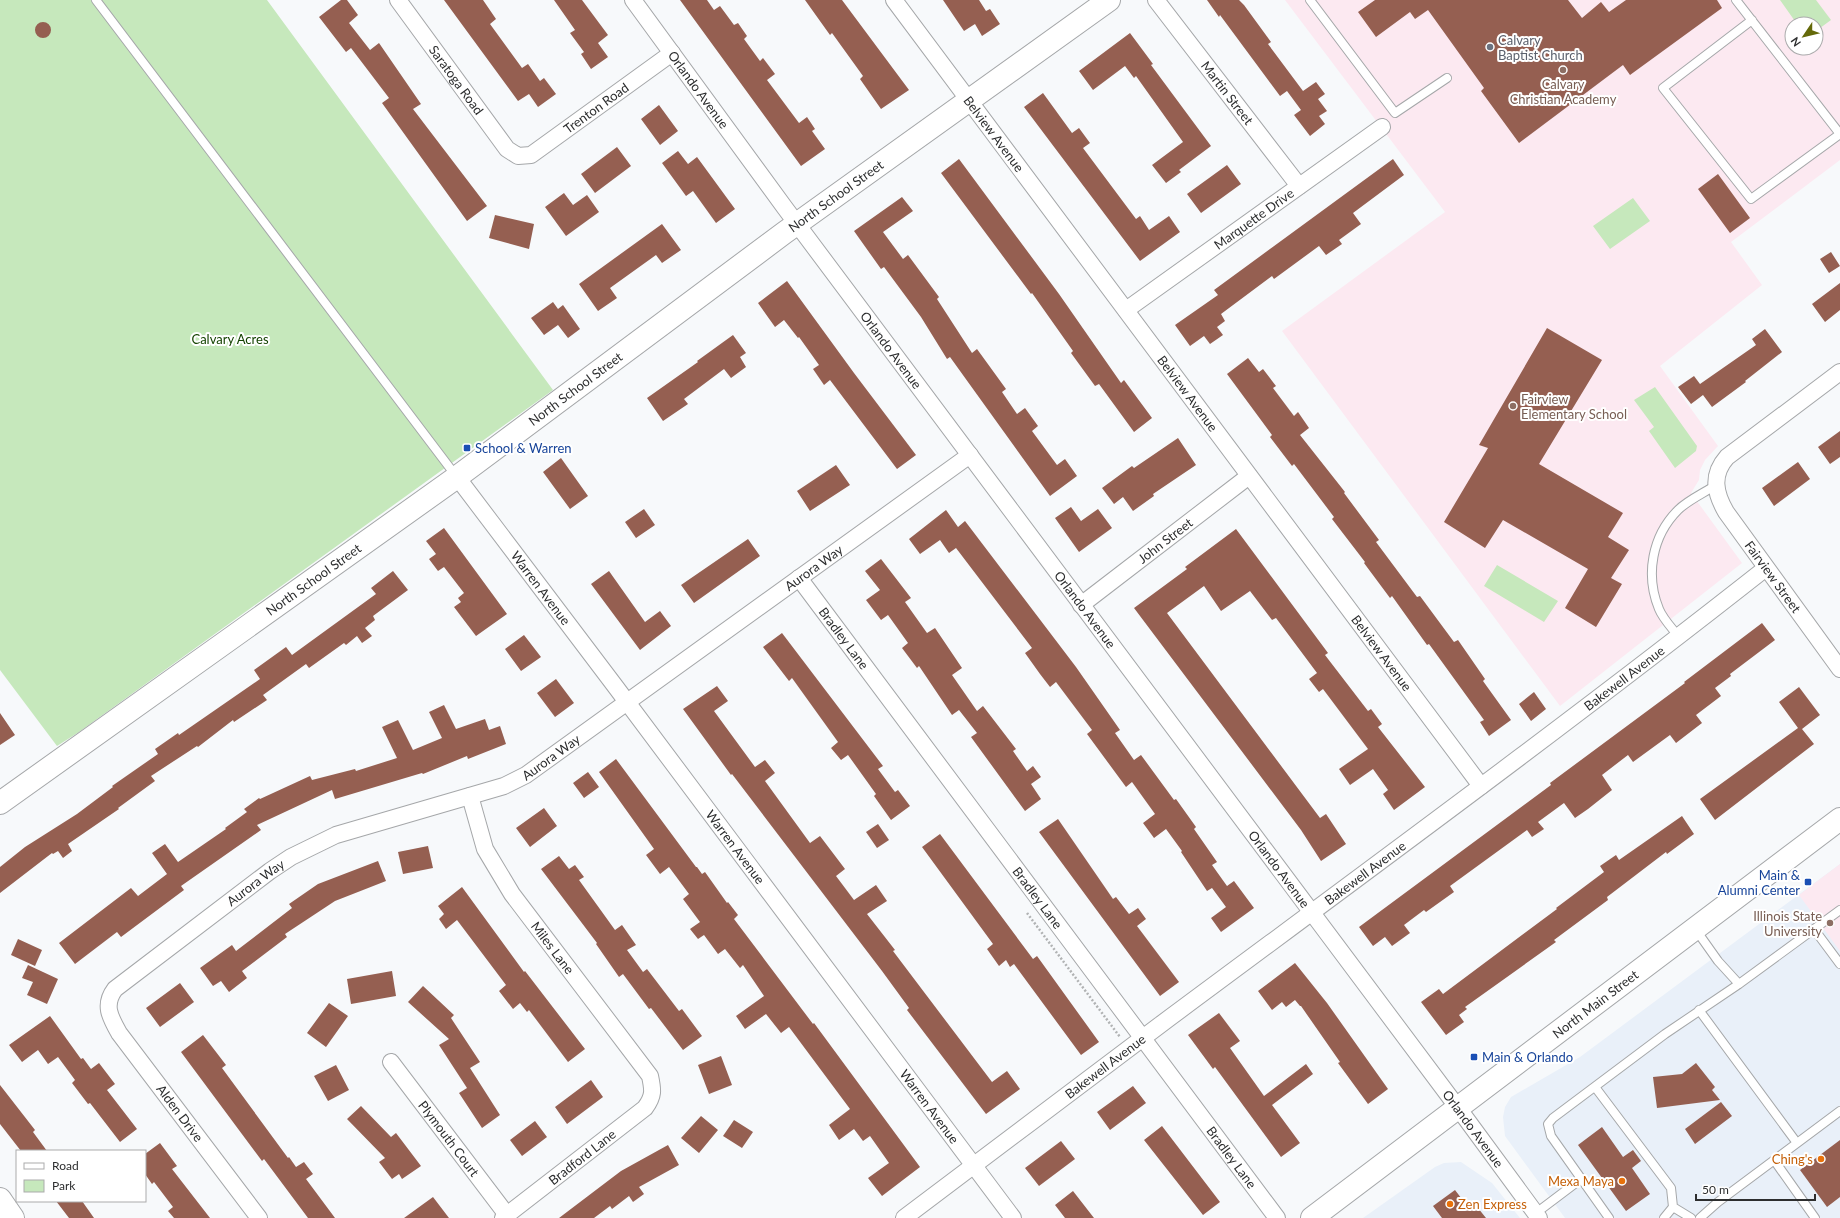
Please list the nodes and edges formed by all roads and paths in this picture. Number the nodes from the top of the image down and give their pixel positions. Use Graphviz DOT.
graph roads {
  1 [pos="96,0"];
  2 [pos="398,0"];
  3 [pos="633,0"];
  4 [pos="894,0"];
  5 [pos="1109,0"];
  6 [pos="1156,0"];
  7 [pos="1310,0"];
  8 [pos="1736,0"];
  9 [pos="1752,20"];
  10 [pos="672,53"];
  11 [pos="1447,78"];
  12 [pos="968,101"];
  13 [pos="1382,127"];
  14 [pos="518,156"];
  15 [pos="1299,186"];
  16 [pos="797,224"];
  17 [pos="1126,310"];
  18 [pos="1840,372"];
  19 [pos="970,455"];
  20 [pos="1249,476"];
  21 [pos="456,477"];
  22 [pos="1716,482"];
  23 [pos="1766,568"];
  24 [pos="799,578"];
  25 [pos="1082,605"];
  26 [pos="1678,637"];
  27 [pos="1840,669"];
  28 [pos="627,702"];
  29 [pos="1481,786"];
  30 [pos="470,796"];
  31 [pos="0,803"];
  32 [pos="1840,820"];
  33 [pos="1840,910"];
  34 [pos="1312,912"];
  35 [pos="1695,929"];
  36 [pos="1814,929"];
  37 [pos="1840,964"];
  38 [pos="1739,984"];
  39 [pos="108,1004"];
  40 [pos="1699,1010"];
  41 [pos="1142,1038"];
  42 [pos="391,1062"];
  43 [pos="1595,1087"];
  44 [pos="652,1089"];
  45 [pos="1458,1108"];
  46 [pos="1840,1111"];
  47 [pos="1797,1143"];
  48 [pos="1774,1160"];
  49 [pos="974,1166"];
  50 [pos="1581,1179"];
  51 [pos="0,1199"];
  52 [pos="1673,1207"];
  53 [pos="1323,1213"];
  54 [pos="1537,1215"];
  55 [pos="505,1216"];
  56 [pos="13,1218"];
  57 [pos="259,1218"];
  58 [pos="904,1218"];
  59 [pos="1013,1218"];
  60 [pos="1277,1218"];
  61 [pos="1609,1218"];
  62 [pos="1664,1218"];
  63 [pos="1690,1218"];
  64 [pos="1700,1218"];
  65 [pos="1815,1218"];
  1 -- 21 [label="lane"];
  2 -- 14 [label="street, Saratoga Road"];
  3 -- 10 [label="street, Orlando Avenue"];
  4 -- 12 [label="street, Belview Avenue"];
  5 -- 12 [label="street, North School Street"];
  6 -- 15 [label="street, Martin Street"];
  7 -- 11 [label="lane"];
  8 -- 9 [label="lane"];
  9 -- 9 [label="lane"];
  10 -- 14 [label="street, Trenton Road"];
  10 -- 16 [label="street, Orlando Avenue"];
  12 -- 16 [label="street, North School Street"];
  12 -- 17 [label="street, Belview Avenue"];
  13 -- 15 [label="street, Marquette Drive"];
  15 -- 17 [label="street, Marquette Drive"];
  16 -- 19 [label="street, Orlando Avenue"];
  16 -- 21 [label="street, North School Street"];
  17 -- 20 [label="street, Belview Avenue"];
  18 -- 22 [label="street"];
  19 -- 24 [label="street, Aurora Way"];
  19 -- 25 [label="street, Orlando Avenue"];
  20 -- 25 [label="street, John Street"];
  20 -- 29 [label="street, Belview Avenue"];
  21 -- 28 [label="street, Warren Avenue"];
  21 -- 31 [label="street, North School Street"];
  22 -- 23 [label="street, Fairview Street"];
  22 -- 26 [label="lane"];
  23 -- 26 [label="street, Bakewell Avenue"];
  23 -- 27 [label="street, Fairview Street"];
  24 -- 28 [label="street, Aurora Way"];
  24 -- 41 [label="street, Bradley Lane"];
  25 -- 34 [label="street, Orlando Avenue"];
  26 -- 29 [label="street, Bakewell Avenue"];
  28 -- 30 [label="street, Aurora Way"];
  28 -- 49 [label="street, Warren Avenue"];
  29 -- 34 [label="street, Bakewell Avenue"];
  30 -- 39 [label="street, Aurora Way"];
  30 -- 44 [label="street, Miles Lane"];
  32 -- 35 [label="street, North Main Street"];
  33 -- 36 [label="lane"];
  34 -- 41 [label="street, Bakewell Avenue"];
  34 -- 45 [label="street, Orlando Avenue"];
  35 -- 38 [label="lane"];
  35 -- 45 [label="street, North Main Street"];
  36 -- 37 [label="lane"];
  36 -- 38 [label="lane"];
  38 -- 40 [label="lane"];
  39 -- 57 [label="street, Alden Drive"];
  40 -- 43 [label="lane"];
  40 -- 47 [label="lane"];
  41 -- 49 [label="street, Bakewell Avenue"];
  41 -- 60 [label="street, Bradley Lane"];
  42 -- 55 [label="street, Plymouth Court"];
  43 -- 50 [label="lane"];
  43 -- 52 [label="lane"];
  44 -- 55 [label="street, Bradford Lane"];
  45 -- 53 [label="street, North Main Street"];
  45 -- 54 [label="street, Orlando Avenue"];
  46 -- 47 [label="lane"];
  47 -- 48 [label="lane"];
  48 -- 64 [label="lane"];
  48 -- 65 [label="lane"];
  49 -- 58 [label="street, Bakewell Avenue"];
  49 -- 59 [label="street, Warren Avenue"];
  50 -- 54 [label="lane"];
  50 -- 61 [label="lane"];
  51 -- 56 [label="street"];
  52 -- 62 [label="lane"];
  52 -- 63 [label="lane"];
}
